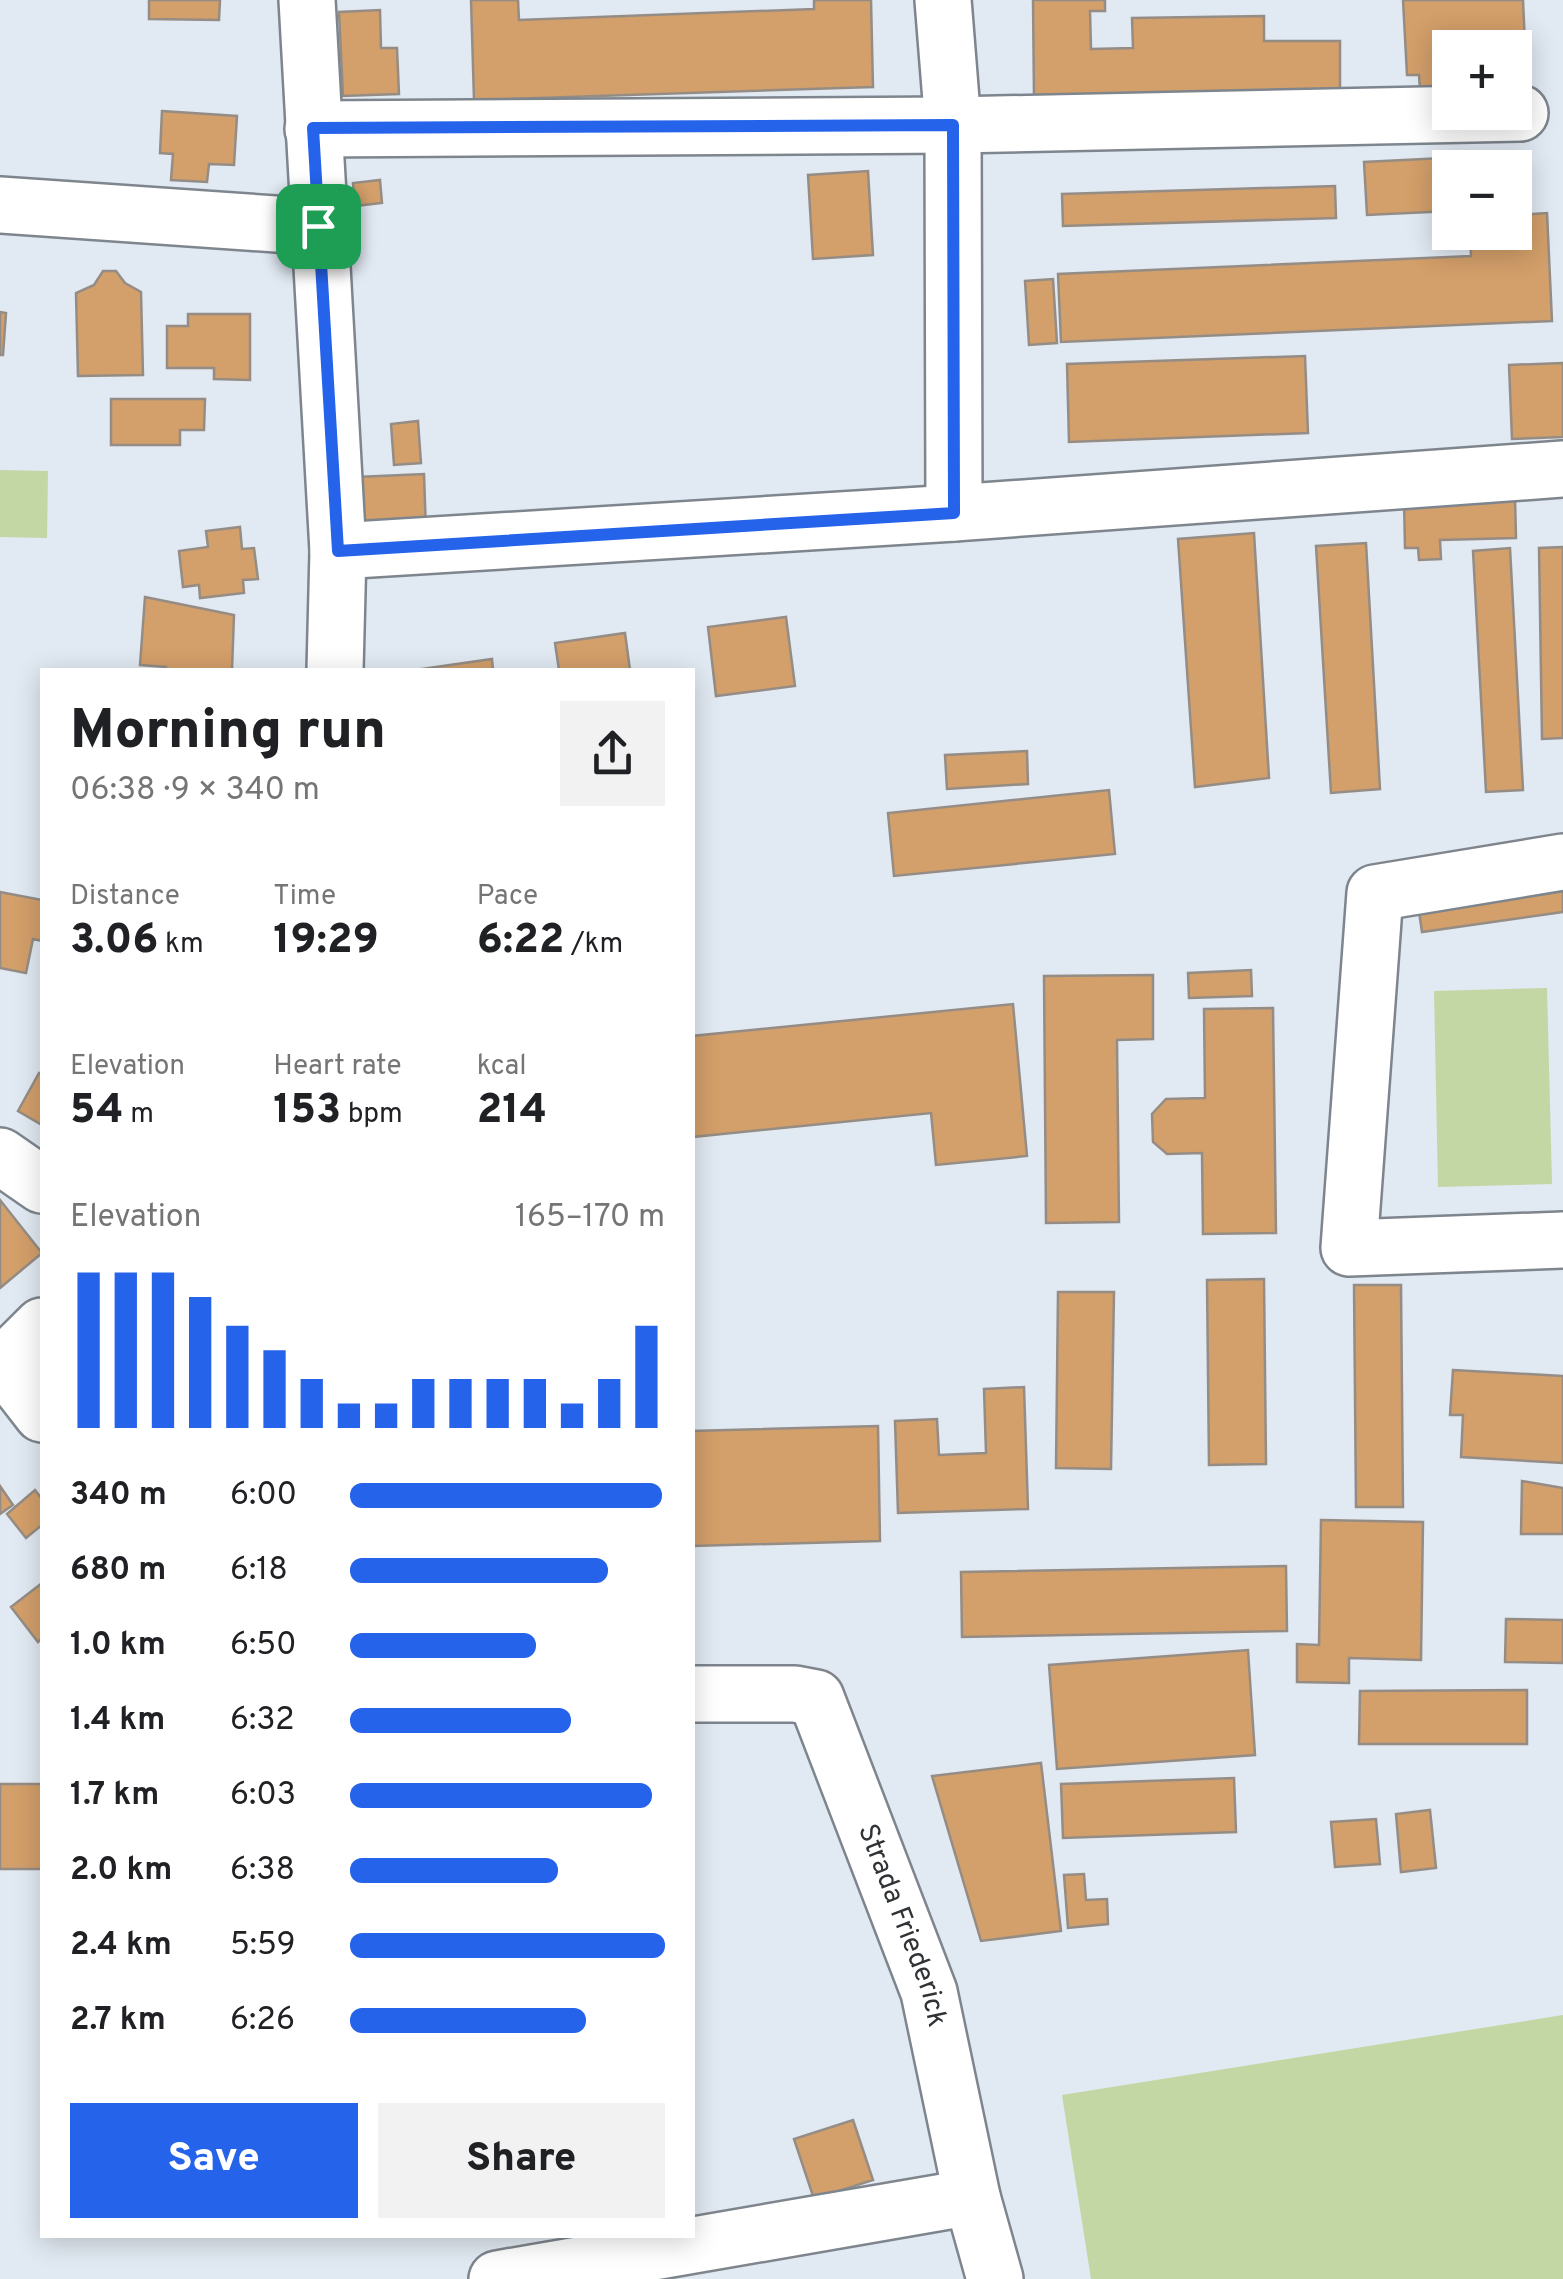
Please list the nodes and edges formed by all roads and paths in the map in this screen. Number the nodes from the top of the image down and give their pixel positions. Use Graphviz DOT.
graph roads {
  1 [pos="306,0"];
  2 [pos="944,0"];
  3 [pos="1432,115"];
  4 [pos="953,125"];
  5 [pos="313,128"];
  6 [pos="0,205"];
  7 [pos="318,226"];
  8 [pos="1563,469"];
  9 [pos="954,513"];
  10 [pos="338,551"];
  11 [pos="335,668"];
  12 [pos="1563,862"];
  13 [pos="0,1156"];
  14 [pos="40,1183"];
  15 [pos="1563,1240"];
  16 [pos="40,1328"];
  17 [pos="2,1366"];
  18 [pos="40,1412"];
  19 [pos="695,1694"];
  20 [pos="972,2197"];
  21 [pos="497,2279"];
  22 [pos="995,2279"];
  1 -- 5 [label="street"];
  2 -- 4 [label="street"];
  3 -- 4 [label="street"];
  4 -- 5 [label="street"];
  4 -- 9 [label="street"];
  5 -- 7 [label="street"];
  6 -- 7 [label="street"];
  7 -- 10 [label="street"];
  8 -- 9 [label="street"];
  9 -- 10 [label="street"];
  10 -- 11 [label="street"];
  12 -- 15 [label="street"];
  13 -- 14 [label="street"];
  16 -- 17 [label="street"];
  17 -- 18 [label="street"];
  19 -- 20 [label="street, Strada Friederick"];
  20 -- 21 [label="street"];
  20 -- 22 [label="street, Strada Friederick"];
}
